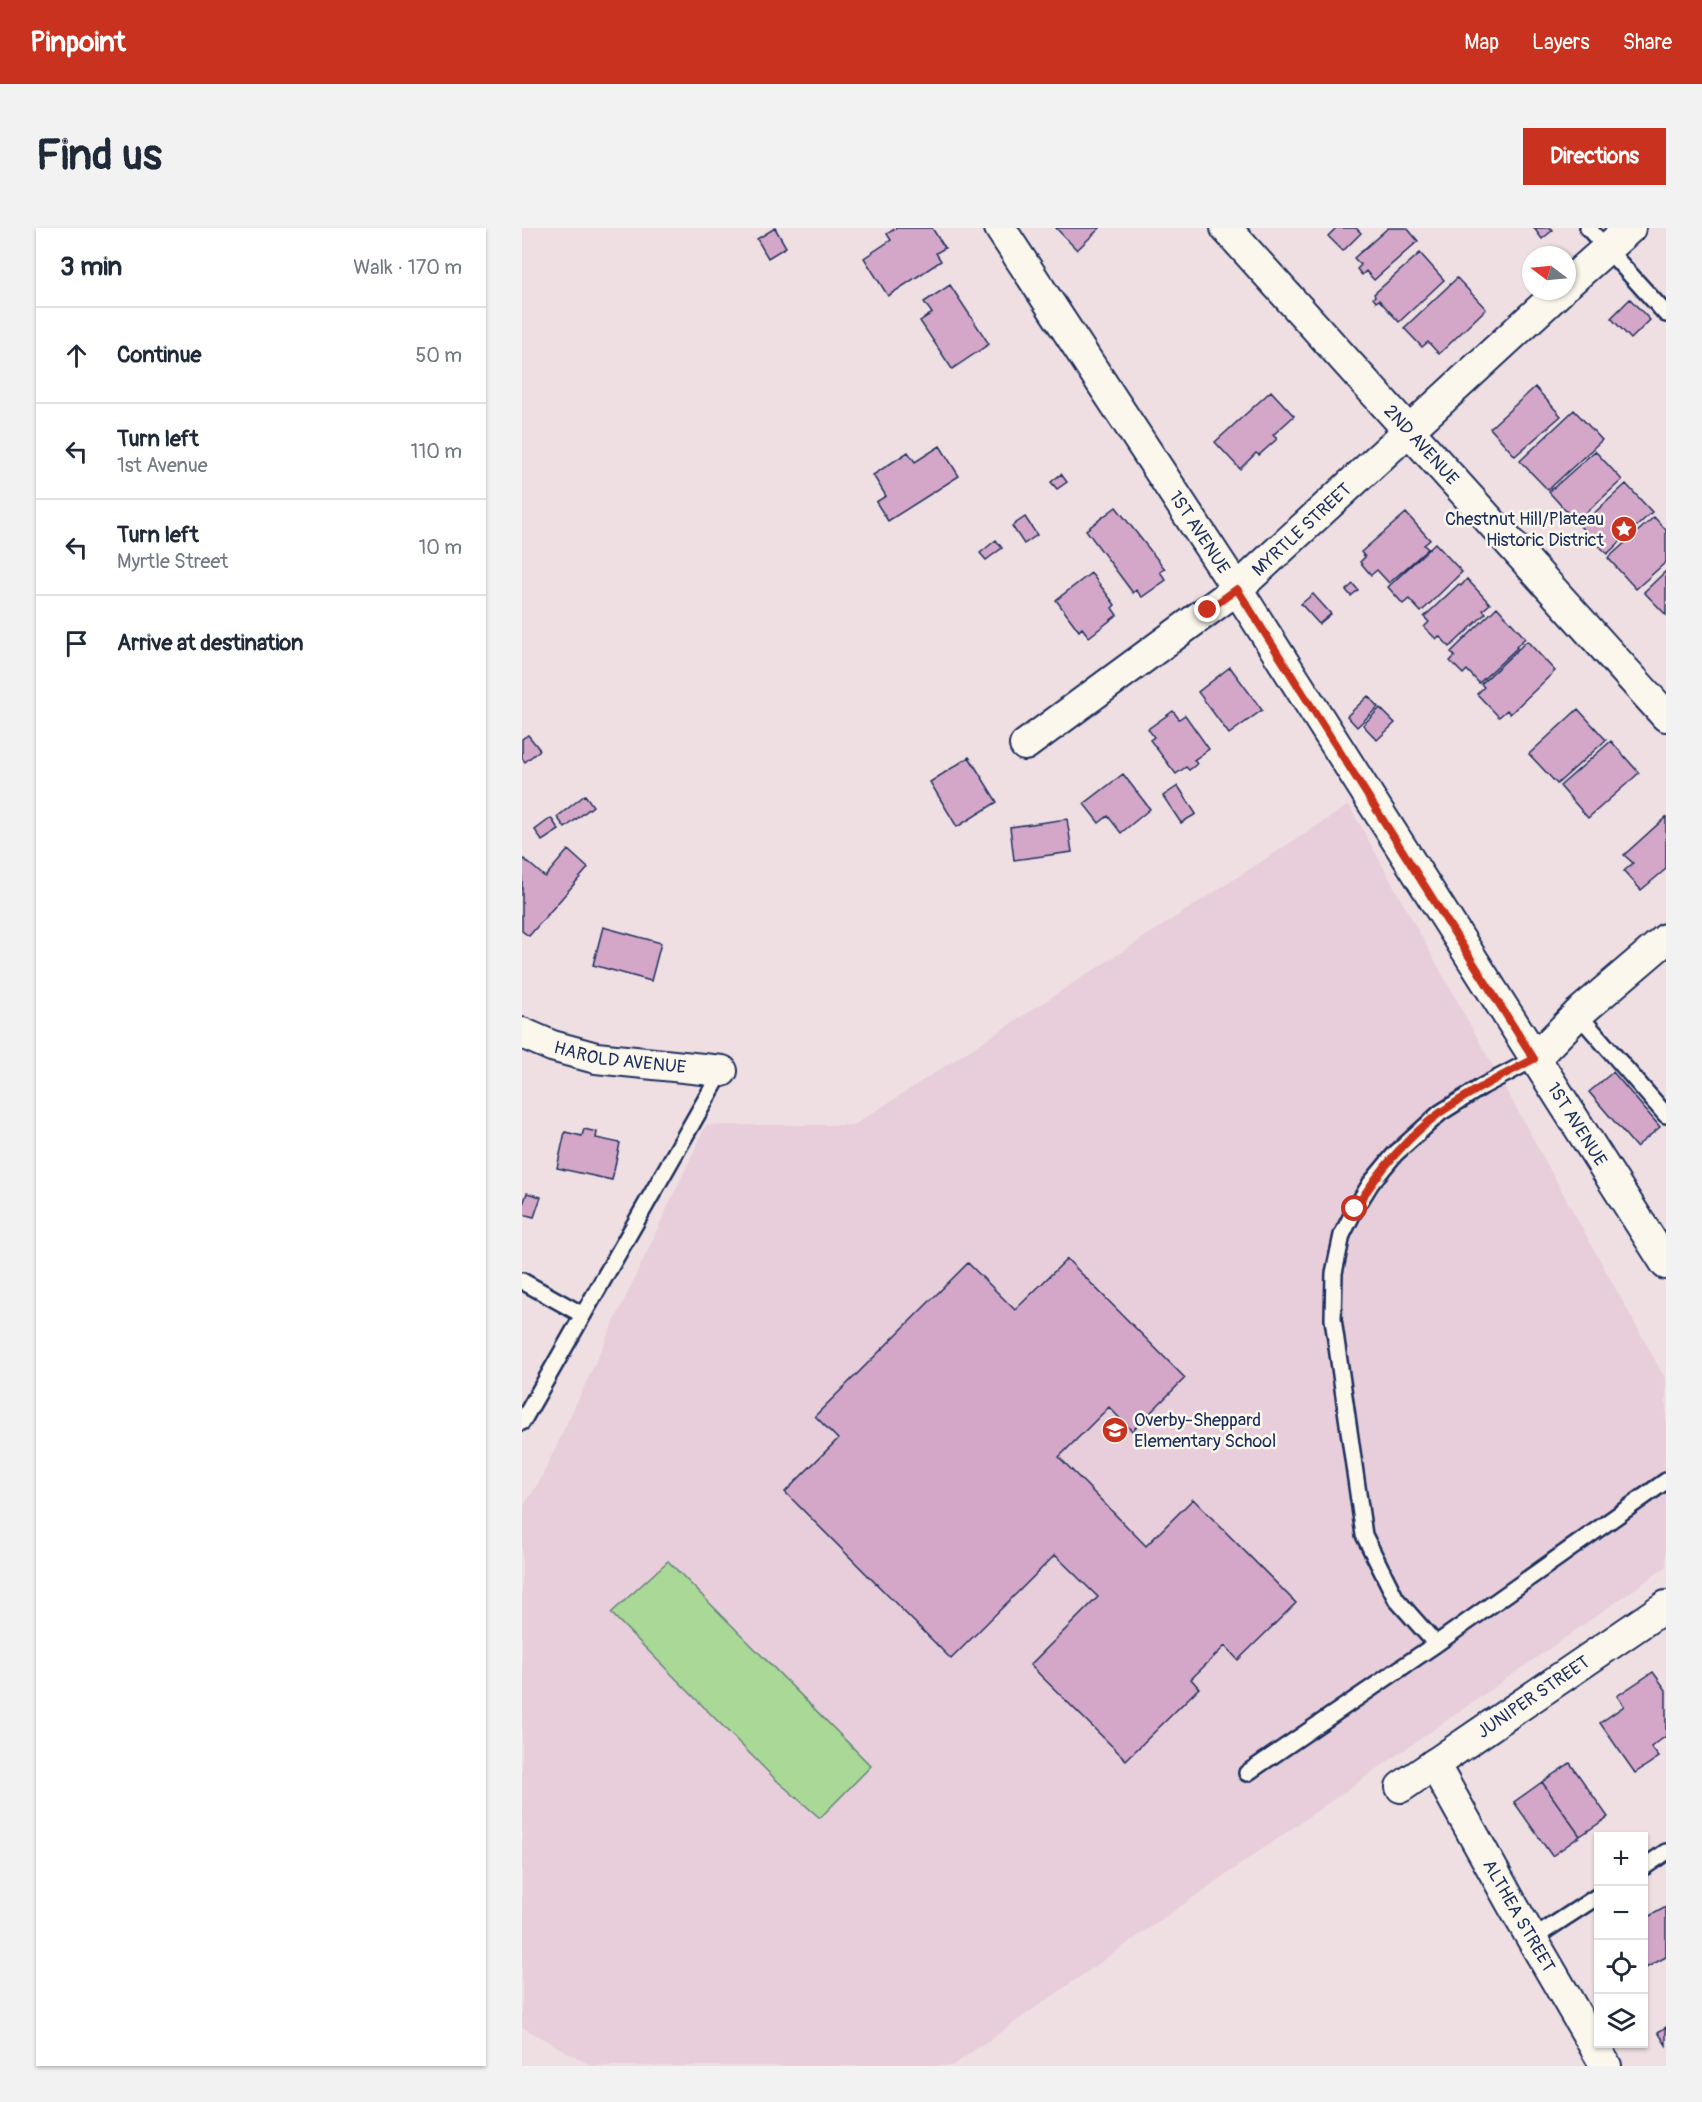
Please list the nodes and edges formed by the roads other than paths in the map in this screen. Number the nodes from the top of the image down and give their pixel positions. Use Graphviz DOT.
graph roads {
  1 [pos="1000,228"];
  2 [pos="1226,228"];
  3 [pos="1630,228"];
  4 [pos="1597,238"];
  5 [pos="1576,270"];
  6 [pos="1550,300"];
  7 [pos="1666,314"];
  8 [pos="1409,432"];
  9 [pos="1237,589"];
  10 [pos="1666,716"];
  11 [pos="1025,745"];
  12 [pos="1666,939"];
  13 [pos="1578,1014"];
  14 [pos="522,1033"];
  15 [pos="1534,1059"];
  16 [pos="722,1071"];
  17 [pos="1666,1115"];
  18 [pos="1666,1264"];
  19 [pos="522,1281"];
  20 [pos="583,1315"];
  21 [pos="522,1422"];
  22 [pos="1666,1481"];
  23 [pos="1666,1606"];
  24 [pos="1436,1644"];
  25 [pos="1434,1764"];
  26 [pos="1248,1773"];
  27 [pos="1401,1787"];
  28 [pos="1666,1852"];
  29 [pos="1648,1864"];
  30 [pos="1594,1899"];
  31 [pos="1532,1939"];
  32 [pos="1606,2066"];
  1 -- 9 [label="street, 1ST AVENUE"];
  2 -- 8 [label="street, 2ND AVENUE"];
  3 -- 4 [label="street"];
  4 -- 5 [label="street"];
  4 -- 7 [label="lane"];
  6 -- 8 [label="street, MYRTLE STREET"];
  8 -- 9 [label="street, MYRTLE STREET"];
  8 -- 10 [label="street, 2ND AVENUE"];
  9 -- 11 [label="street, MYRTLE STREET"];
  9 -- 15 [label="street, 1ST AVENUE"];
  12 -- 13 [label="street"];
  13 -- 15 [label="street"];
  13 -- 17 [label="lane"];
  14 -- 16 [label="street, HAROLD AVENUE"];
  15 -- 18 [label="street, 1ST AVENUE"];
  15 -- 24 [label="lane"];
  16 -- 20 [label="lane"];
  19 -- 20 [label="lane"];
  20 -- 21 [label="lane"];
  22 -- 24 [label="lane"];
  23 -- 25 [label="street, JUNIPER STREET"];
  24 -- 26 [label="lane"];
  25 -- 27 [label="street, JUNIPER STREET"];
  25 -- 31 [label="street, ALTHEA STREET"];
  28 -- 29 [label="lane"];
  30 -- 31 [label="lane"];
  31 -- 32 [label="street, ALTHEA STREET"];
}
